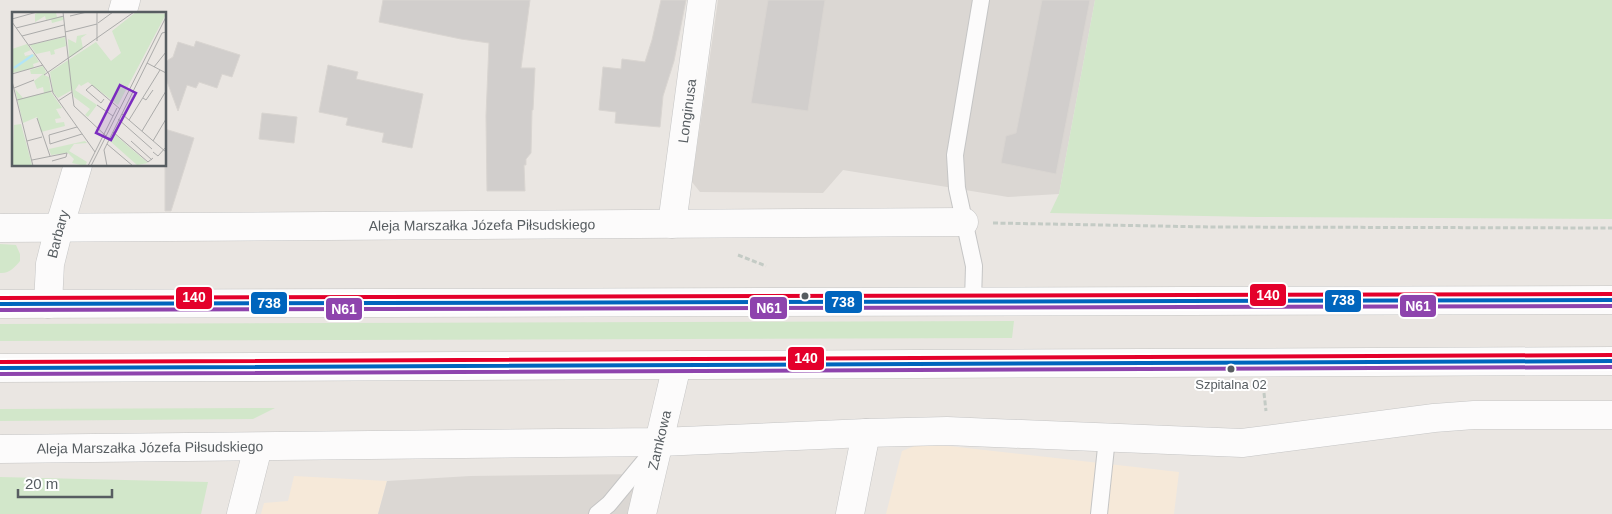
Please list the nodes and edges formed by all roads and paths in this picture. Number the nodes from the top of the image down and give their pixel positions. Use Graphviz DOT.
graph roads {
  1 [pos="702,0"];
  2 [pos="981,0"];
  3 [pos="78,166"];
  4 [pos="964,222"];
  5 [pos="672,224"];
  6 [pos="0,228"];
  7 [pos="59,228"];
  8 [pos="1612,228"];
  9 [pos="1612,300"];
  10 [pos="973,301"];
  11 [pos="0,304"];
  12 [pos="48,304"];
  13 [pos="1612,361"];
  14 [pos="677,365"];
  15 [pos="0,368"];
  16 [pos="1255,393"];
  17 [pos="1612,416"];
  18 [pos="866,433"];
  19 [pos="1107,438"];
  20 [pos="1267,439"];
  21 [pos="660,442"];
  22 [pos="258,447"];
  23 [pos="0,449"];
  24 [pos="240,514"];
  25 [pos="598,514"];
  26 [pos="642,514"];
  27 [pos="850,514"];
  28 [pos="1099,514"];
  1 -- 5 [label="street, Longinusa"];
  2 -- 4 [label="lane"];
  3 -- 7 [label="street, Barbary"];
  4 -- 5 [label="street, Aleja Marszałka Józefa Piłsudskiego"];
  4 -- 8 [label="path"];
  4 -- 10 [label="lane"];
  5 -- 7 [label="street, Aleja Marszałka Józefa Piłsudskiego"];
  6 -- 7 [label="street, Aleja Marszałka Józefa Piłsudskiego"];
  7 -- 12 [label="street, Barbary"];
  9 -- 10 [label="street"];
  10 -- 12 [label="street"];
  11 -- 12 [label="street"];
  13 -- 14 [label="street"];
  14 -- 15 [label="street"];
  14 -- 21 [label="street, Zamkowa"];
  16 -- 20 [label="path"];
  17 -- 20 [label="street, Aleja Marszałka Józefa Piłsudskiego"];
  18 -- 19 [label="street, Aleja Marszałka Józefa Piłsudskiego"];
  18 -- 21 [label="street, Aleja Marszałka Józefa Piłsudskiego"];
  18 -- 27 [label="street"];
  19 -- 20 [label="street, Aleja Marszałka Józefa Piłsudskiego"];
  19 -- 28 [label="lane"];
  21 -- 22 [label="street, Aleja Marszałka Józefa Piłsudskiego"];
  21 -- 25 [label="lane"];
  21 -- 26 [label="street, Zamkowa"];
  22 -- 23 [label="street, Aleja Marszałka Józefa Piłsudskiego"];
  22 -- 24 [label="street"];
}
